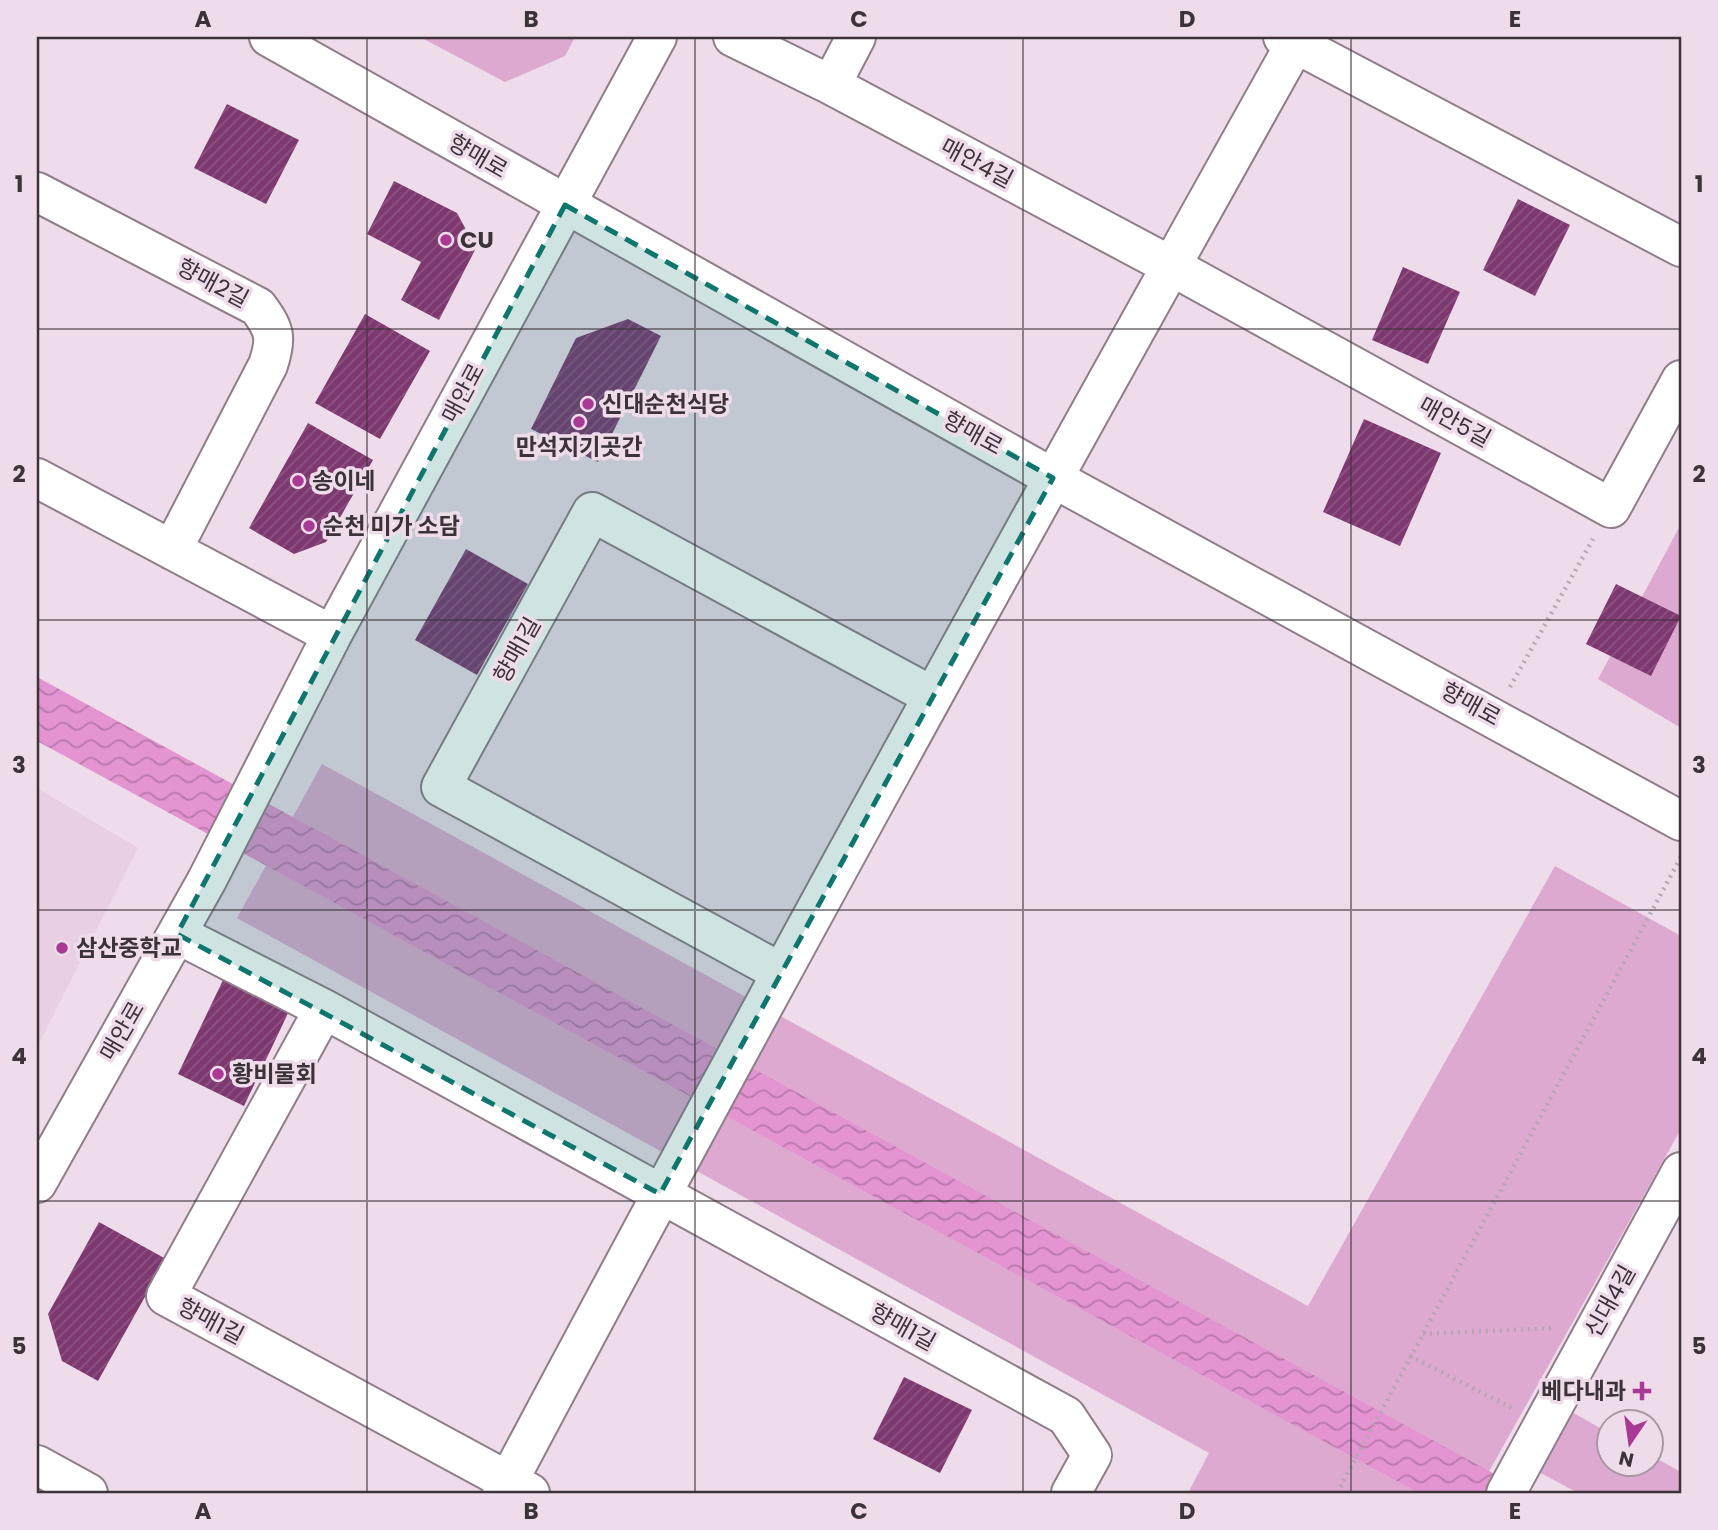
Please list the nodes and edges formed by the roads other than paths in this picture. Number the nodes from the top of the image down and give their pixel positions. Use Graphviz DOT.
graph roads {
  1 [pos="269,37"];
  2 [pos="657,37"];
  3 [pos="733,37"];
  4 [pos="856,37"];
  5 [pos="1292,39"];
  6 [pos="831,85"];
  7 [pos="37,192"];
  8 [pos="565,205"];
  9 [pos="1681,247"];
  10 [pos="1171,266"];
  11 [pos="1681,380"];
  12 [pos="37,478"];
  13 [pos="1054,478"];
  14 [pos="172,551"];
  15 [pos="332,635"];
  16 [pos="932,696"];
  17 [pos="1681,821"];
  18 [pos="177,934"];
  19 [pos="780,972"];
  20 [pos="324,1009"];
  21 [pos="1681,1172"];
  22 [pos="37,1183"];
  23 [pos="660,1194"];
  24 [pos="37,1465"];
  25 [pos="513,1489"];
  26 [pos="88,1493"];
  27 [pos="1071,1493"];
  28 [pos="1506,1493"];
  1 -- 8 [label="street, 향매로"];
  2 -- 8 [label="street, 매안로"];
  3 -- 6 [label="street, 매안4길"];
  4 -- 6 [label="street"];
  5 -- 9 [label="street"];
  5 -- 10 [label="street"];
  6 -- 10 [label="street, 매안4길"];
  7 -- 14 [label="street, 향매2길"];
  8 -- 13 [label="street, 향매로"];
  8 -- 15 [label="street, 매안로"];
  10 -- 11 [label="street, 매안5길"];
  10 -- 13 [label="street"];
  12 -- 14 [label="street"];
  13 -- 16 [label="street"];
  13 -- 17 [label="street, 향매로"];
  14 -- 15 [label="street"];
  15 -- 18 [label="street, 매안로"];
  16 -- 19 [label="street"];
  16 -- 19 [label="street, 향매1길"];
  18 -- 20 [label="street, 향매1길"];
  18 -- 22 [label="street, 매안로"];
  19 -- 23 [label="street, 향매1길"];
  20 -- 23 [label="street, 향매1길"];
  20 -- 25 [label="street, 향매1길"];
  21 -- 28 [label="street, 신대4길"];
  23 -- 25 [label="street, 향매1길"];
  23 -- 27 [label="street, 향매1길"];
  24 -- 26 [label="street"];
}
